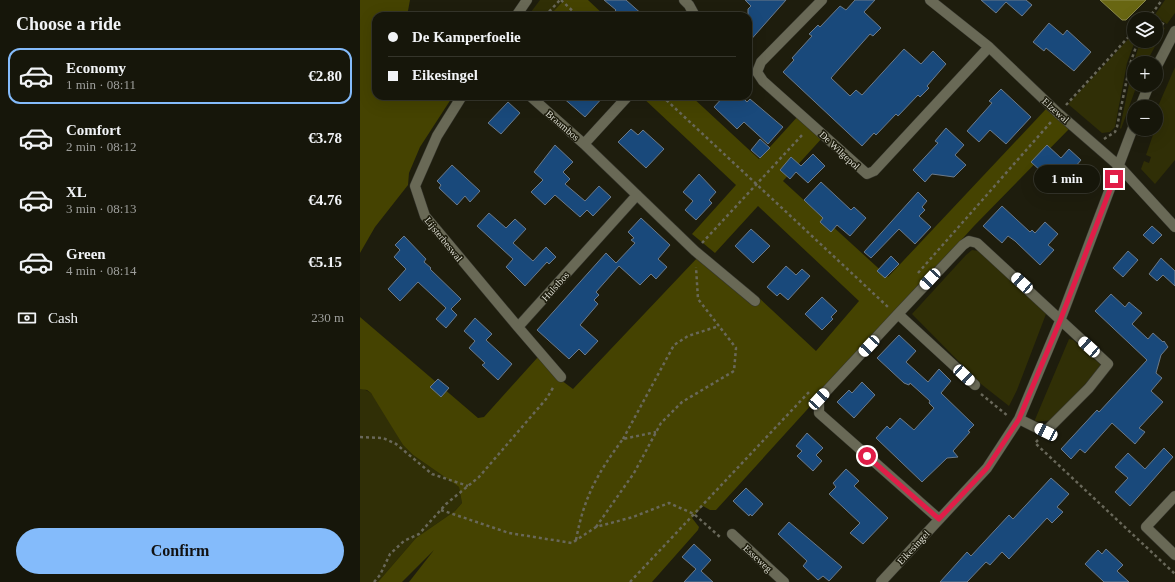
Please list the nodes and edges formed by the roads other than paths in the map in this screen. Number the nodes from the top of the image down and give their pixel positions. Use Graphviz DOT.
graph roads {
  1 [pos="527,0"];
  2 [pos="684,0"];
  3 [pos="822,0"];
  4 [pos="930,0"];
  5 [pos="519,12"];
  6 [pos="693,12"];
  7 [pos="1175,31"];
  8 [pos="989,47"];
  9 [pos="1162,56"];
  10 [pos="460,100"];
  11 [pos="534,100"];
  12 [pos="624,100"];
  13 [pos="1130,136"];
  14 [pos="584,144"];
  15 [pos="1119,166"];
  16 [pos="637,195"];
  17 [pos="1175,227"];
  18 [pos="755,301"];
  19 [pos="898,314"];
  20 [pos="1060,321"];
  21 [pos="518,327"];
  22 [pos="561,377"];
  23 [pos="975,386"];
  24 [pos="1019,419"];
  25 [pos="1175,496"];
  26 [pos="939,519"];
  27 [pos="732,534"];
  28 [pos="1175,555"];
  29 [pos="784,582"];
  30 [pos="881,582"];
  1 -- 5 [label="street"];
  2 -- 6 [label="street"];
  3 -- 8 [label="street, De Wilgepol"];
  4 -- 8 [label="street, Elzewal"];
  7 -- 9 [label="street"];
  8 -- 15 [label="street, Elzewal"];
  10 -- 21 [label="street, Lijsterbeswal"];
  11 -- 14 [label="street, Braambos"];
  12 -- 14 [label="street, Braambos"];
  13 -- 15 [label="street, Eikesingel"];
  14 -- 16 [label="street"];
  15 -- 17 [label="street, Elzewal"];
  15 -- 20 [label="street, Eikesingel"];
  16 -- 18 [label="street"];
  16 -- 21 [label="street, Hulstbos"];
  19 -- 20 [label="street"];
  19 -- 23 [label="street"];
  19 -- 26 [label="street"];
  20 -- 24 [label="street, Eikesingel"];
  20 -- 24 [label="street"];
  21 -- 22 [label="street"];
  24 -- 26 [label="street, Eikesingel"];
  25 -- 28 [label="street"];
  26 -- 30 [label="street, Eikesingel"];
  27 -- 29 [label="street, Esseweg"];
}
